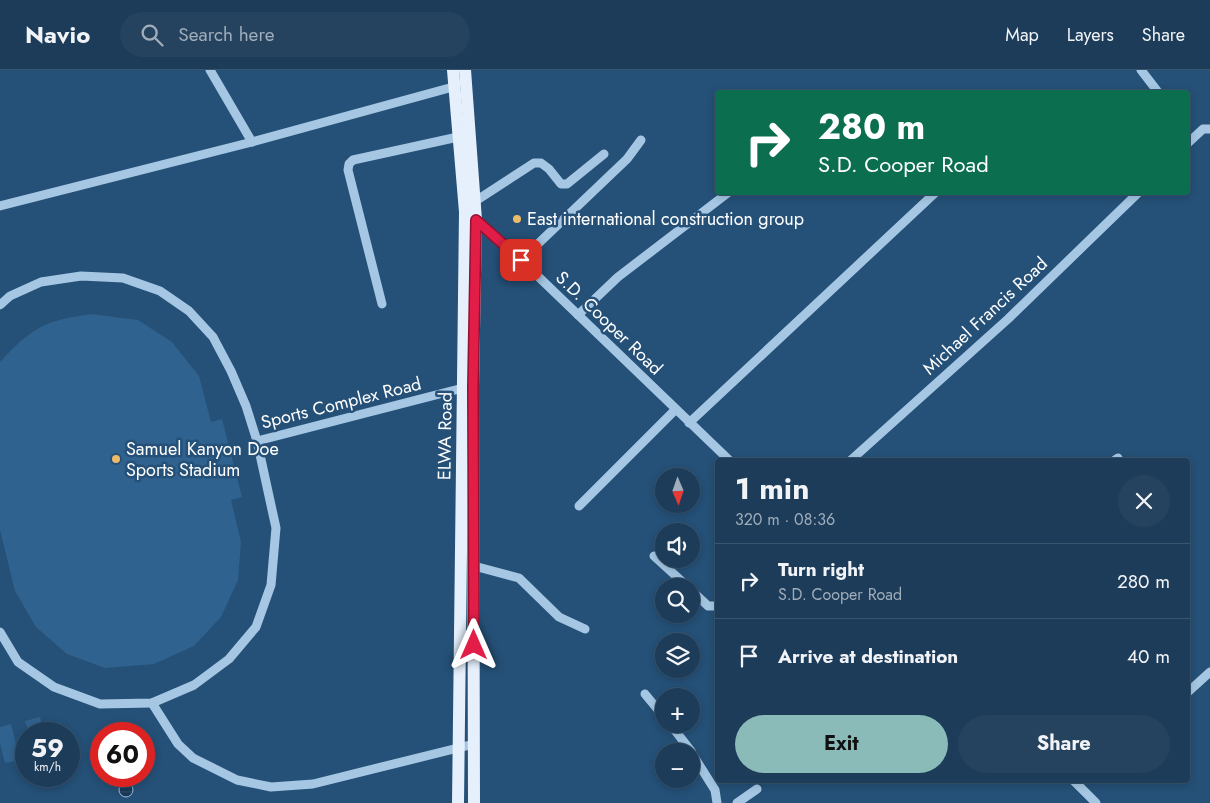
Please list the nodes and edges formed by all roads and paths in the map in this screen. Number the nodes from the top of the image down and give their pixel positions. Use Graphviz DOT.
graph roads {
  1 [pos="210,70"];
  2 [pos="453,70"];
  3 [pos="465,70"];
  4 [pos="1141,70"];
  5 [pos="453,87"];
  6 [pos="1156,90"];
  7 [pos="1210,129"];
  8 [pos="1190,136"];
  9 [pos="458,137"];
  10 [pos="640,140"];
  11 [pos="252,142"];
  12 [pos="604,154"];
  13 [pos="725,195"];
  14 [pos="933,195"];
  15 [pos="1136,195"];
  16 [pos="474,202"];
  17 [pos="0,206"];
  18 [pos="465,212"];
  19 [pos="476,220"];
  20 [pos="521,260"];
  21 [pos="382,304"];
  22 [pos="0,305"];
  23 [pos="578,315"];
  24 [pos="463,388"];
  25 [pos="675,410"];
  26 [pos="689,423"];
  27 [pos="257,441"];
  28 [pos="726,458"];
  29 [pos="853,458"];
  30 [pos="579,506"];
  31 [pos="654,556"];
  32 [pos="474,566"];
  33 [pos="678,578"];
  34 [pos="700,598"];
  35 [pos="715,608"];
  36 [pos="585,629"];
  37 [pos="0,632"];
  38 [pos="1210,672"];
  39 [pos="1190,690"];
  40 [pos="645,694"];
  41 [pos="152,703"];
  42 [pos="655,706"];
  43 [pos="474,744"];
  44 [pos="458,747"];
  45 [pos="700,766"];
  46 [pos="1075,783"];
  47 [pos="757,789"];
  48 [pos="1086,799"];
  49 [pos="458,803"];
  50 [pos="474,803"];
  51 [pos="717,803"];
  52 [pos="737,803"];
  53 [pos="1096,803"];
  1 -- 11 [label="street"];
  2 -- 5 [label="main road, ELWA Road"];
  3 -- 16 [label="main road, ELWA Road"];
  4 -- 6 [label="street"];
  5 -- 9 [label="main road, ELWA Road"];
  5 -- 11 [label="street"];
  7 -- 8 [label="street"];
  9 -- 18 [label="main road, ELWA Road"];
  9 -- 21 [label="street"];
  10 -- 20 [label="street"];
  11 -- 17 [label="street"];
  12 -- 16 [label="street"];
  13 -- 23 [label="street"];
  14 -- 26 [label="street"];
  15 -- 29 [label="street, Michael Francis Road"];
  16 -- 19 [label="main road, ELWA Road"];
  18 -- 19 [label="street, S.D. Cooper Road"];
  18 -- 24 [label="main road, ELWA Road"];
  19 -- 20 [label="street, S.D. Cooper Road"];
  19 -- 32 [label="main road, ELWA Road"];
  20 -- 23 [label="street, S.D. Cooper Road"];
  22 -- 27 [label="street"];
  23 -- 25 [label="street, S.D. Cooper Road"];
  24 -- 27 [label="street, Sports Complex Road"];
  24 -- 44 [label="main road, ELWA Road"];
  25 -- 26 [label="street, S.D. Cooper Road"];
  25 -- 30 [label="street"];
  26 -- 28 [label="street, S.D. Cooper Road"];
  27 -- 41 [label="street"];
  31 -- 33 [label="street"];
  32 -- 36 [label="street"];
  32 -- 43 [label="main road, ELWA Road"];
  34 -- 35 [label="street"];
  37 -- 41 [label="street"];
  38 -- 39 [label="street"];
  40 -- 42 [label="street"];
  41 -- 44 [label="street"];
  43 -- 44 [label="street"];
  43 -- 50 [label="main road, ELWA Road"];
  44 -- 49 [label="main road, ELWA Road"];
  45 -- 51 [label="street"];
  46 -- 48 [label="street"];
  47 -- 52 [label="street"];
  48 -- 53 [label="street"];
}
